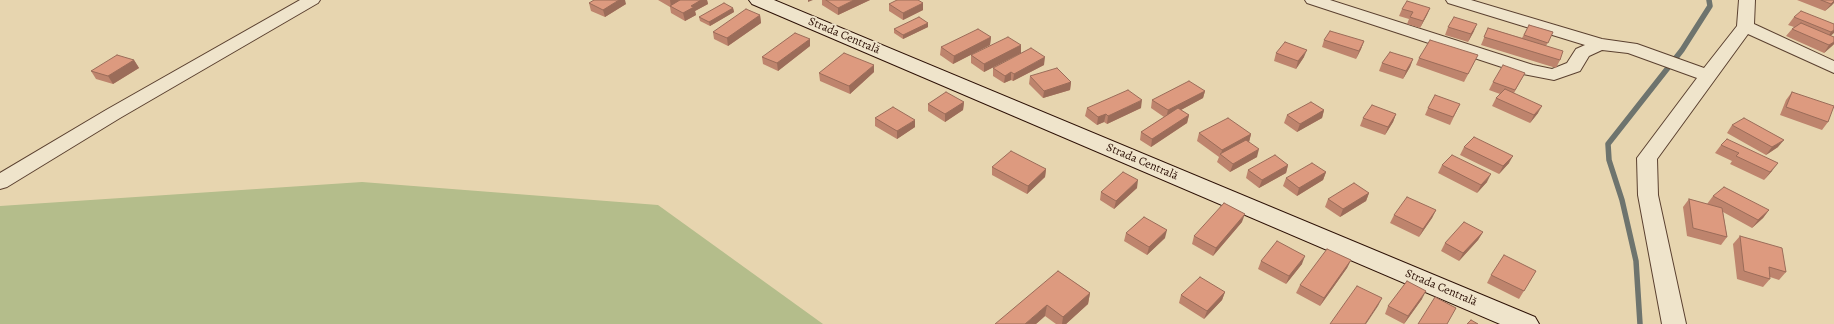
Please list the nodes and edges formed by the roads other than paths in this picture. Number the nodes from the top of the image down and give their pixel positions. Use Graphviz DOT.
graph roads {
  1 [pos="312,0"];
  2 [pos="758,0"];
  3 [pos="1313,0"];
  4 [pos="1454,0"];
  5 [pos="1747,0"];
  6 [pos="1745,26"];
  7 [pos="1600,44"];
  8 [pos="1834,68"];
  9 [pos="1707,75"];
  10 [pos="0,182"];
  11 [pos="1526,324"];
  12 [pos="1674,324"];
  1 -- 10 [label="street"];
  2 -- 11 [label="main road, Strada Centrală"];
  3 -- 7 [label="street"];
  4 -- 7 [label="street"];
  5 -- 6 [label="street"];
  6 -- 8 [label="street"];
  6 -- 9 [label="street"];
  7 -- 9 [label="street"];
  9 -- 12 [label="street"];
}
